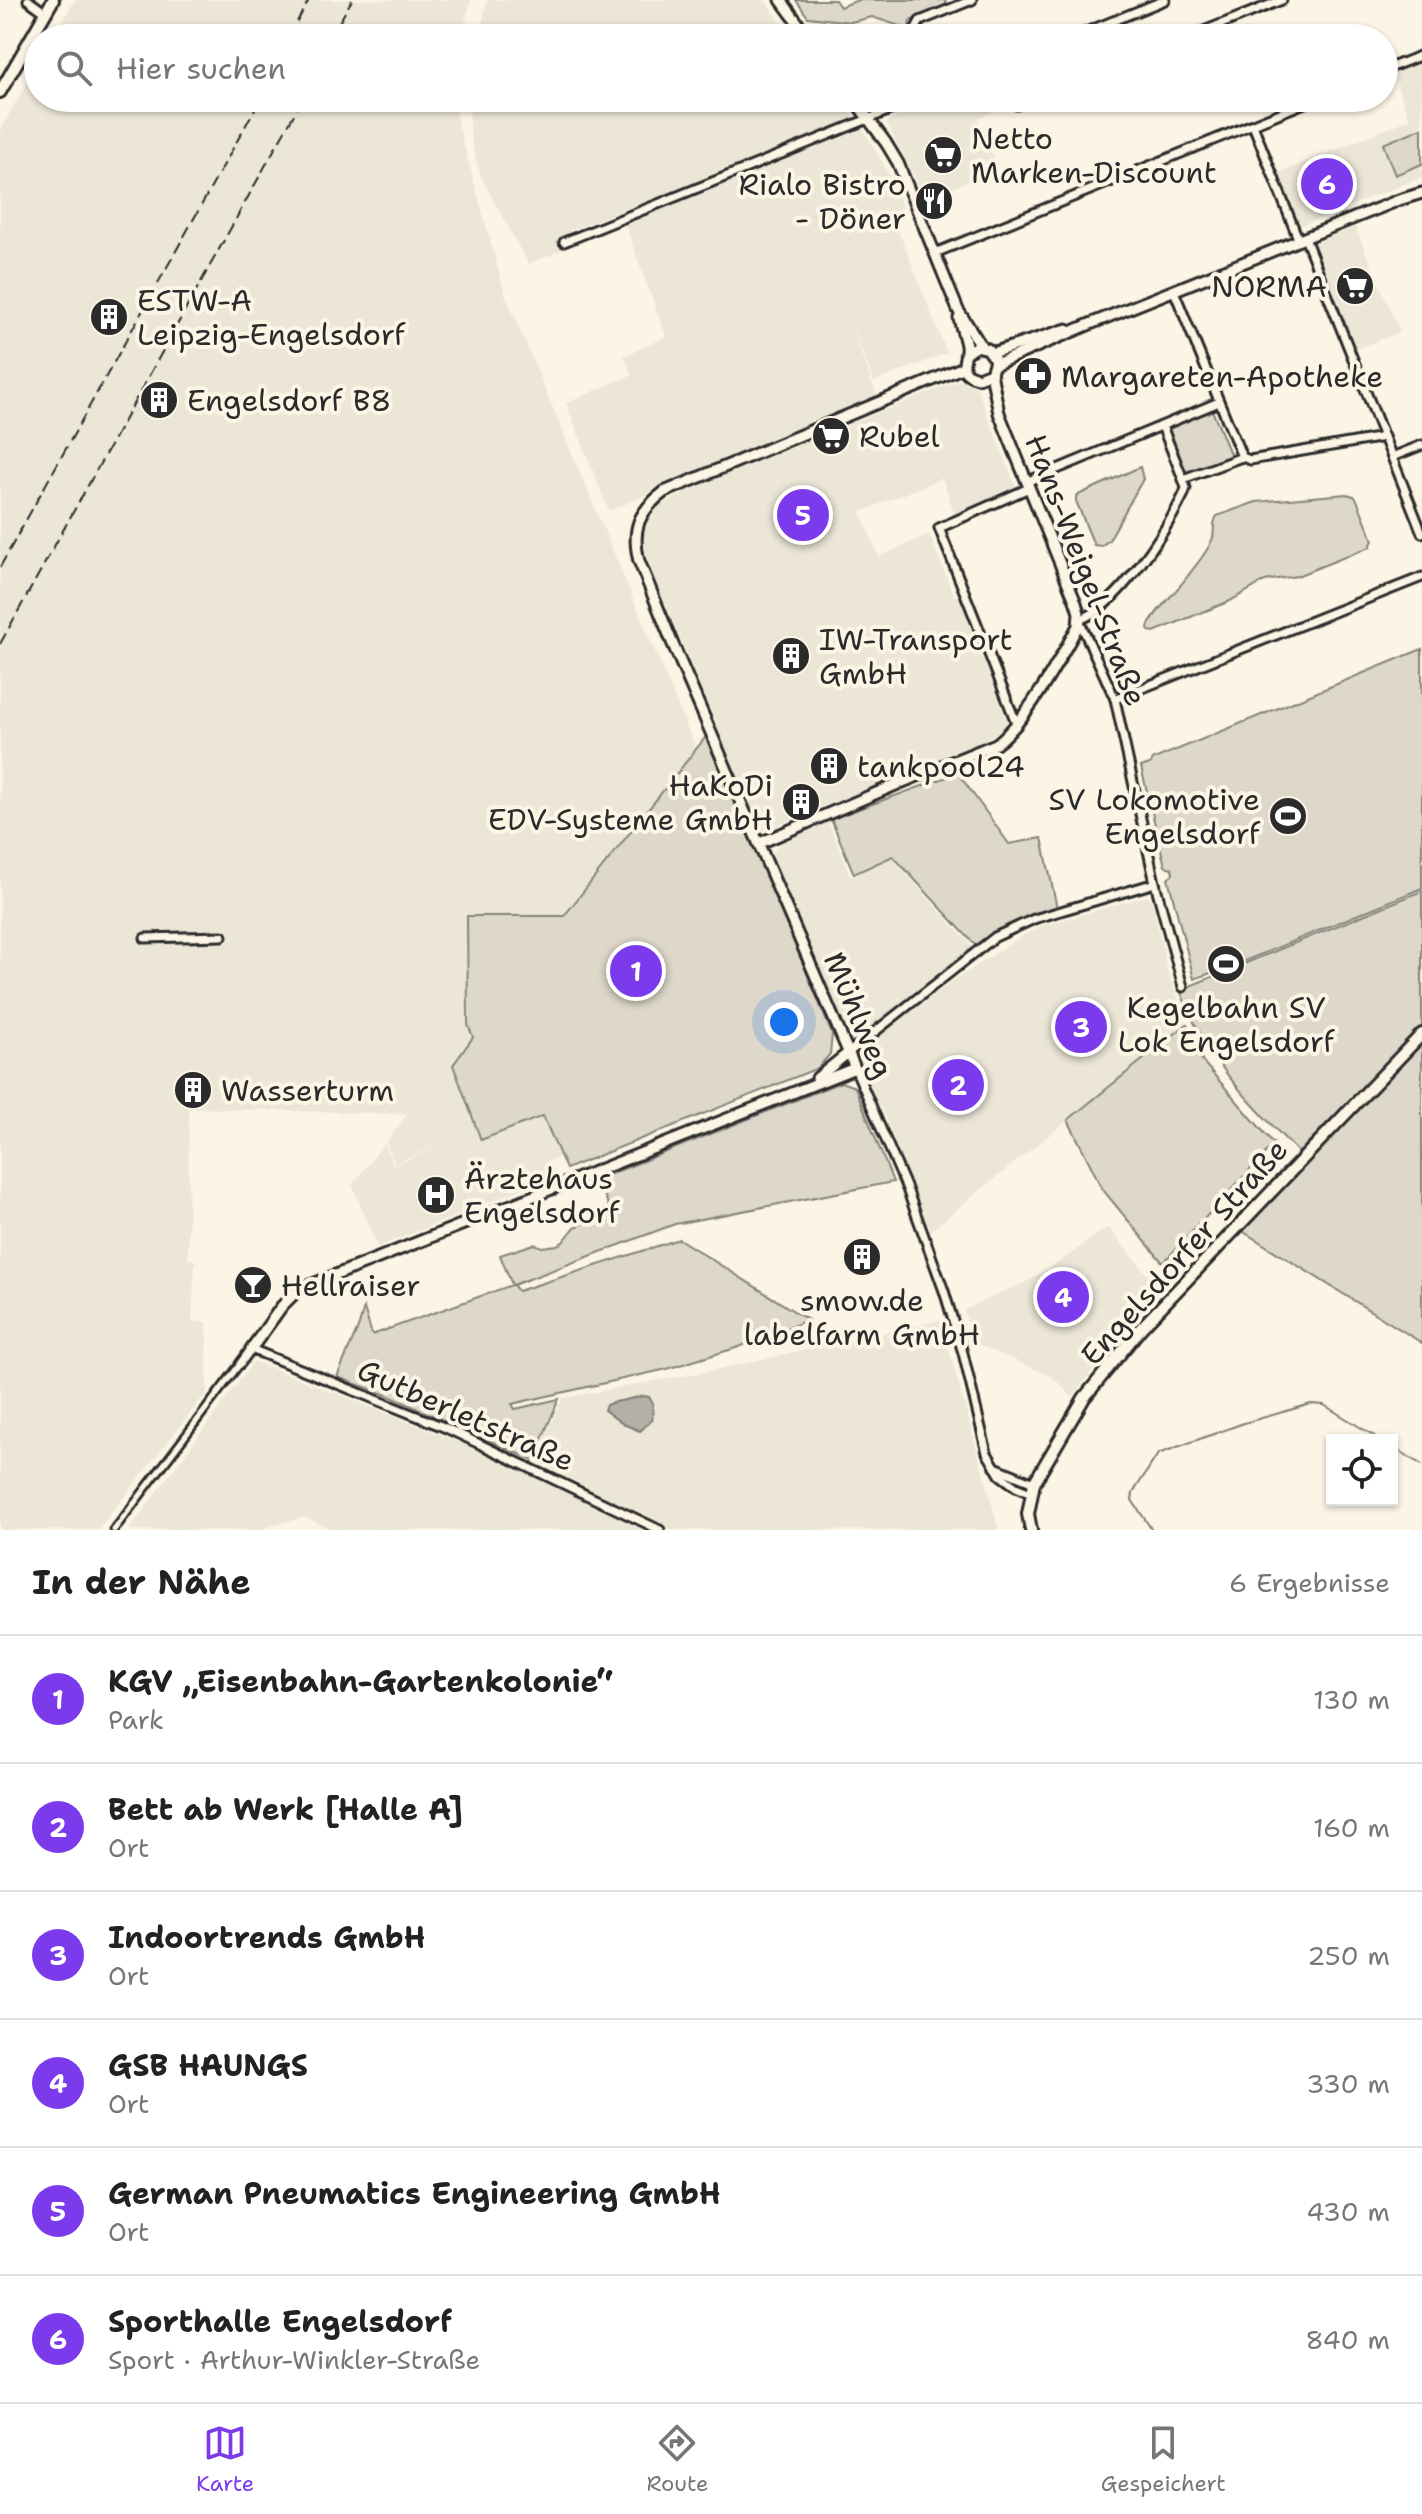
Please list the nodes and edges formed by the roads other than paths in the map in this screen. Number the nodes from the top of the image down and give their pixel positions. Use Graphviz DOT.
graph roads {
  1 [pos="28,0"];
  2 [pos="781,0"];
  3 [pos="972,0"];
  4 [pos="1165,0"];
  5 [pos="1282,0"];
  6 [pos="51,1"];
  7 [pos="46,13"];
  8 [pos="40,24"];
  9 [pos="799,24"];
  10 [pos="918,24"];
  11 [pos="1106,24"];
  12 [pos="1221,24"];
  13 [pos="24,51"];
  14 [pos="1422,55"];
  15 [pos="1398,64"];
  16 [pos="0,92"];
  17 [pos="864,112"];
  18 [pos="886,112"];
  19 [pos="1284,112"];
  20 [pos="869,119"];
  21 [pos="1253,125"];
  22 [pos="1422,193"];
  23 [pos="1302,239"];
  24 [pos="564,242"];
  25 [pos="935,253"];
  26 [pos="1174,291"];
  27 [pos="958,310"];
  28 [pos="1090,324"];
  29 [pos="982,347"];
  30 [pos="966,353"];
  31 [pos="992,353"];
  32 [pos="964,367"];
  33 [pos="992,369"];
  34 [pos="976,378"];
  35 [pos="1219,402"];
  36 [pos="996,406"];
  37 [pos="1162,426"];
  38 [pos="1384,437"];
  39 [pos="1422,445"];
  40 [pos="1242,457"];
  41 [pos="1392,457"];
  42 [pos="1183,479"];
  43 [pos="1028,485"];
  44 [pos="1422,533"];
  45 [pos="1422,577"];
  46 [pos="1079,620"];
  47 [pos="1115,699"];
  48 [pos="1017,725"];
  49 [pos="760,843"];
  50 [pos="1155,883"];
  51 [pos="222,936"];
  52 [pos="145,938"];
  53 [pos="1183,987"];
  54 [pos="1422,1034"];
  55 [pos="848,1053"];
  56 [pos="855,1068"];
  57 [pos="800,1088"];
  58 [pos="251,1349"];
  59 [pos="240,1364"];
  60 [pos="1032,1488"];
  61 [pos="114,1530"];
  62 [pos="660,1530"];
  63 [pos="1031,1530"];
  1 -- 7 [label="street"];
  2 -- 9 [label="street"];
  3 -- 10 [label="street"];
  4 -- 11 [label="street"];
  5 -- 12 [label="street"];
  6 -- 7 [label="main road"];
  7 -- 8 [label="main road"];
  13 -- 16 [label="main road"];
  14 -- 15 [label="street"];
  17 -- 20 [label="street"];
  18 -- 20 [label="street"];
  19 -- 21 [label="street"];
  20 -- 24 [label="street"];
  20 -- 25 [label="street"];
  21 -- 23 [label="street"];
  21 -- 25 [label="street"];
  22 -- 23 [label="street"];
  23 -- 26 [label="street"];
  23 -- 38 [label="street"];
  25 -- 27 [label="street"];
  26 -- 28 [label="street"];
  26 -- 35 [label="street"];
  27 -- 29 [label="street"];
  27 -- 30 [label="street"];
  28 -- 31 [label="street"];
  28 -- 33 [label="street"];
  29 -- 30 [label="street"];
  29 -- 31 [label="street"];
  30 -- 32 [label="street"];
  31 -- 33 [label="street"];
  32 -- 34 [label="street"];
  32 -- 49 [label="street, Mühlweg"];
  33 -- 34 [label="street"];
  33 -- 36 [label="street, Hans-Weigel-Straße"];
  34 -- 36 [label="street, Hans-Weigel-Straße"];
  35 -- 37 [label="street"];
  35 -- 40 [label="street"];
  36 -- 43 [label="street, Hans-Weigel-Straße"];
  37 -- 42 [label="street"];
  37 -- 43 [label="street"];
  38 -- 40 [label="street"];
  38 -- 41 [label="street"];
  39 -- 41 [label="street"];
  40 -- 42 [label="street"];
  41 -- 44 [label="street"];
  42 -- 46 [label="street"];
  43 -- 46 [label="street, Hans-Weigel-Straße"];
  43 -- 48 [label="street"];
  45 -- 47 [label="street"];
  46 -- 47 [label="street, Hans-Weigel-Straße"];
  46 -- 48 [label="street"];
  47 -- 50 [label="street, Hans-Weigel-Straße"];
  48 -- 49 [label="street"];
  49 -- 55 [label="street, Mühlweg"];
  50 -- 53 [label="street, Hans-Weigel-Straße"];
  50 -- 55 [label="street"];
  51 -- 52 [label="street"];
  54 -- 60 [label="main road, Engelsdorfer Straße"];
  55 -- 56 [label="street, Mühlweg"];
  55 -- 57 [label="street"];
  56 -- 57 [label="street"];
  56 -- 60 [label="street, Mühlweg"];
  57 -- 58 [label="street"];
  58 -- 59 [label="street"];
  58 -- 62 [label="street, Gutberletstraße"];
  59 -- 61 [label="street"];
  60 -- 63 [label="main road"];
}
